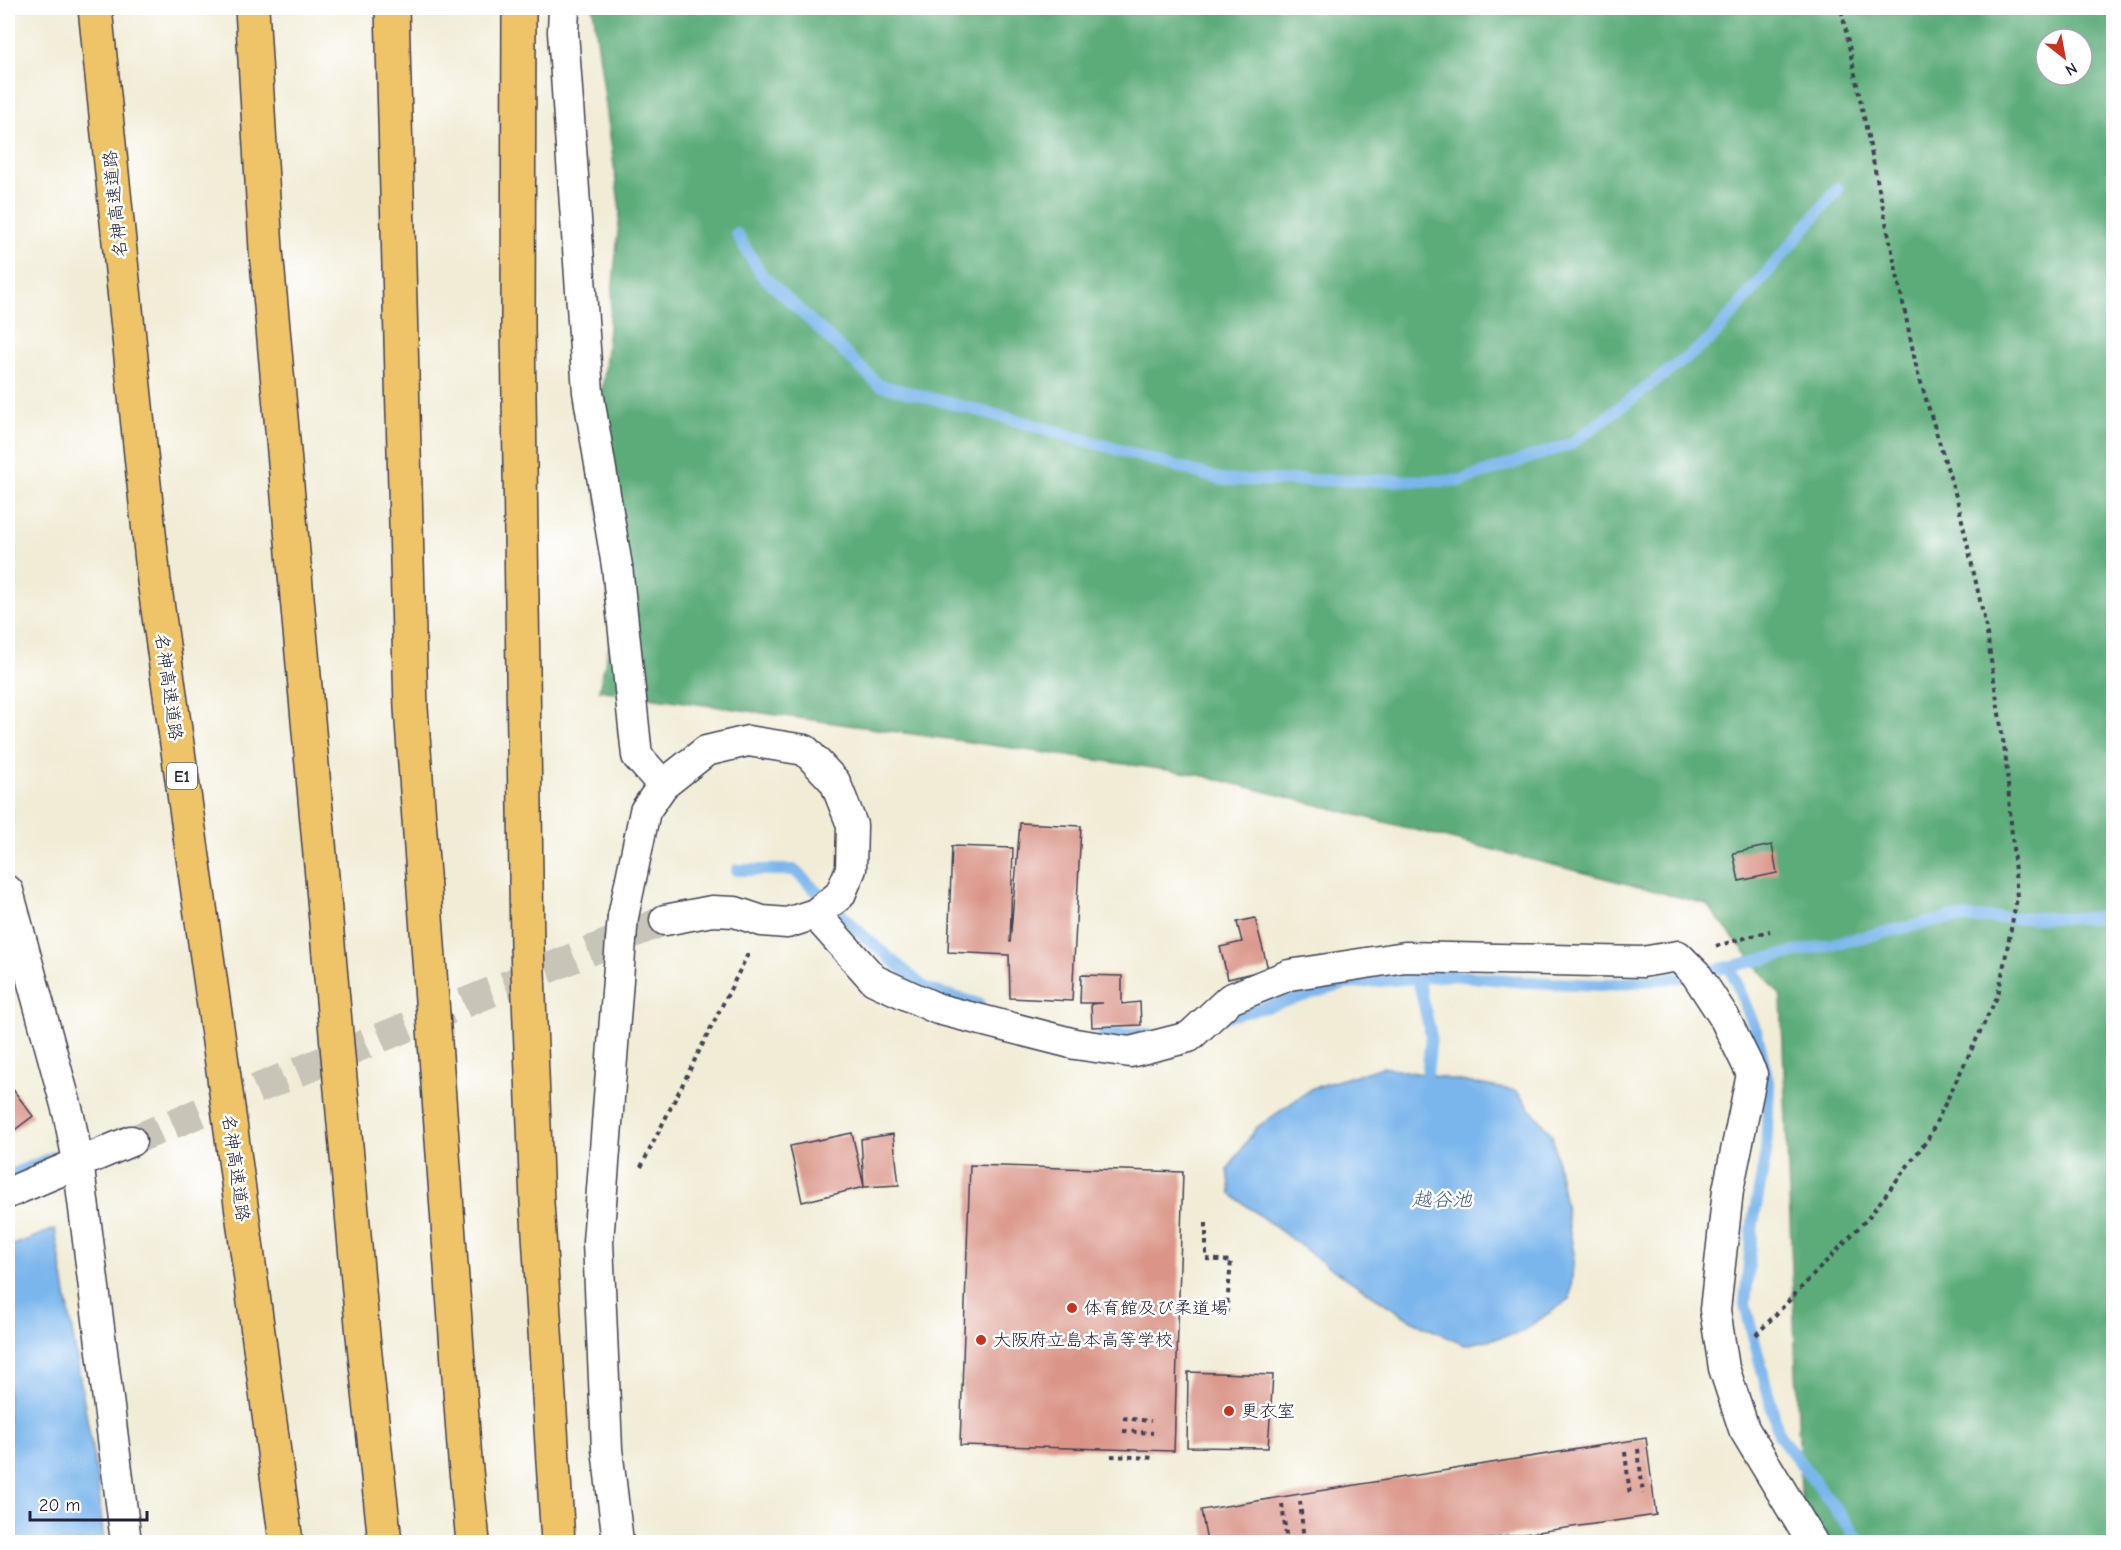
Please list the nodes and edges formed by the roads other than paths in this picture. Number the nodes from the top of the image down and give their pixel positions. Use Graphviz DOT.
graph roads {
  1 [pos="95,8"];
  2 [pos="252,8"];
  3 [pos="392,8"];
  4 [pos="519,8"];
  5 [pos="564,8"];
  6 [pos="663,785"];
  7 [pos="8,891"];
  8 [pos="824,908"];
  9 [pos="665,920"];
  10 [pos="131,1142"];
  11 [pos="78,1163"];
  12 [pos="8,1193"];
  13 [pos="126,1542"];
  14 [pos="286,1542"];
  15 [pos="385,1542"];
  16 [pos="473,1542"];
  17 [pos="558,1542"];
  18 [pos="618,1542"];
  19 [pos="1812,1542"];
  1 -- 14 [label="highway, 名神高速道路 / E1"];
  2 -- 15 [label="highway"];
  3 -- 16 [label="highway"];
  4 -- 17 [label="highway"];
  5 -- 6 [label="street"];
  6 -- 8 [label="street"];
  6 -- 18 [label="street"];
  7 -- 11 [label="street"];
  8 -- 9 [label="street"];
  8 -- 19 [label="street"];
  10 -- 11 [label="street"];
  11 -- 12 [label="street"];
  11 -- 13 [label="street"];
}
